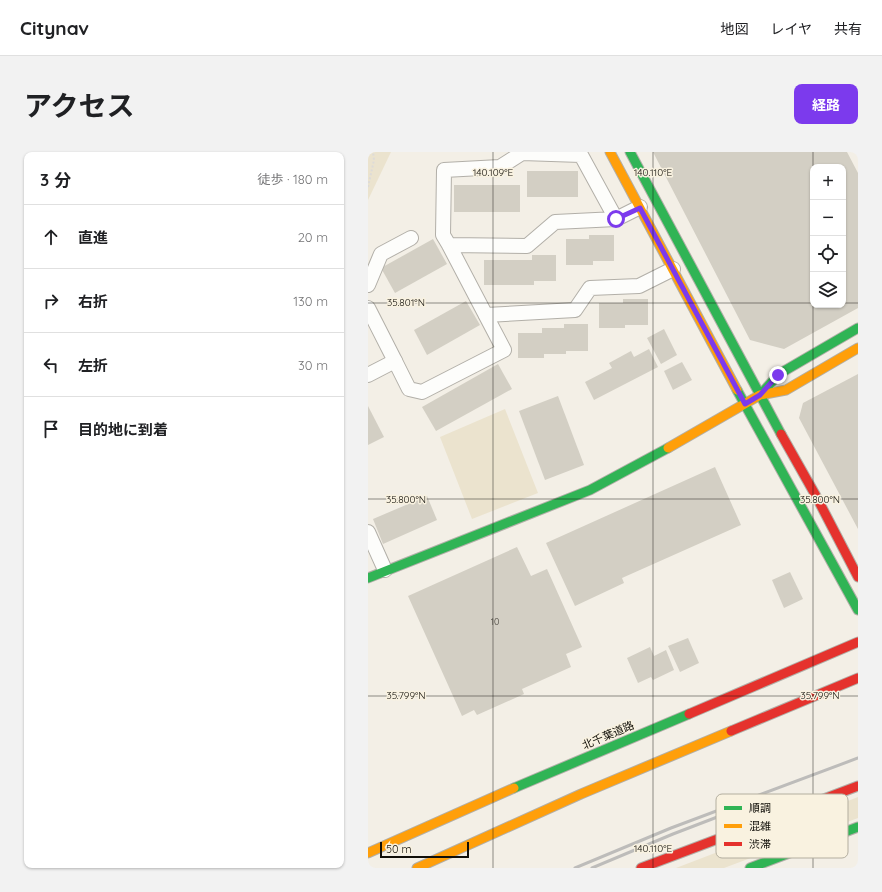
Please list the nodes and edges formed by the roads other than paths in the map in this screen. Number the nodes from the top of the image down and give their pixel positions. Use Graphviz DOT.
graph roads {
  1 [pos="610,152"];
  2 [pos="630,152"];
  3 [pos="640,208"];
  4 [pos="616,219"];
  5 [pos="411,238"];
  6 [pos="449,245"];
  7 [pos="672,269"];
  8 [pos="368,285"];
  9 [pos="368,308"];
  10 [pos="486,314"];
  11 [pos="858,328"];
  12 [pos="858,348"];
  13 [pos="395,361"];
  14 [pos="368,376"];
  15 [pos="760,395"];
  16 [pos="745,404"];
  17 [pos="368,532"];
  18 [pos="385,570"];
  19 [pos="858,577"];
  20 [pos="368,578"];
  21 [pos="858,610"];
  22 [pos="858,642"];
  23 [pos="858,678"];
  24 [pos="858,786"];
  25 [pos="837,794"];
  26 [pos="858,827"];
  27 [pos="848,831"];
  28 [pos="716,840"];
  29 [pos="368,853"];
  30 [pos="776,858"];
  31 [pos="416,868"];
  32 [pos="641,868"];
  33 [pos="750,868"];
  1 -- 3 [label="main road"];
  2 -- 15 [label="main road"];
  3 -- 4 [label="street"];
  3 -- 7 [label="main road"];
  4 -- 6 [label="street"];
  4 -- 6 [label="street"];
  5 -- 8 [label="street"];
  6 -- 10 [label="street"];
  7 -- 10 [label="street"];
  7 -- 16 [label="main road"];
  9 -- 13 [label="street"];
  10 -- 13 [label="street"];
  11 -- 15 [label="main road"];
  12 -- 15 [label="main road"];
  13 -- 14 [label="street"];
  15 -- 16 [label="main road"];
  15 -- 19 [label="main road"];
  16 -- 18 [label="main road"];
  16 -- 21 [label="main road"];
  17 -- 18 [label="street"];
  18 -- 20 [label="main road"];
  22 -- 29 [label="main road, 北千葉道路"];
  23 -- 31 [label="main road"];
  24 -- 25 [label="main road"];
  26 -- 27 [label="main road"];
  28 -- 32 [label="main road"];
  30 -- 33 [label="main road"];
}
